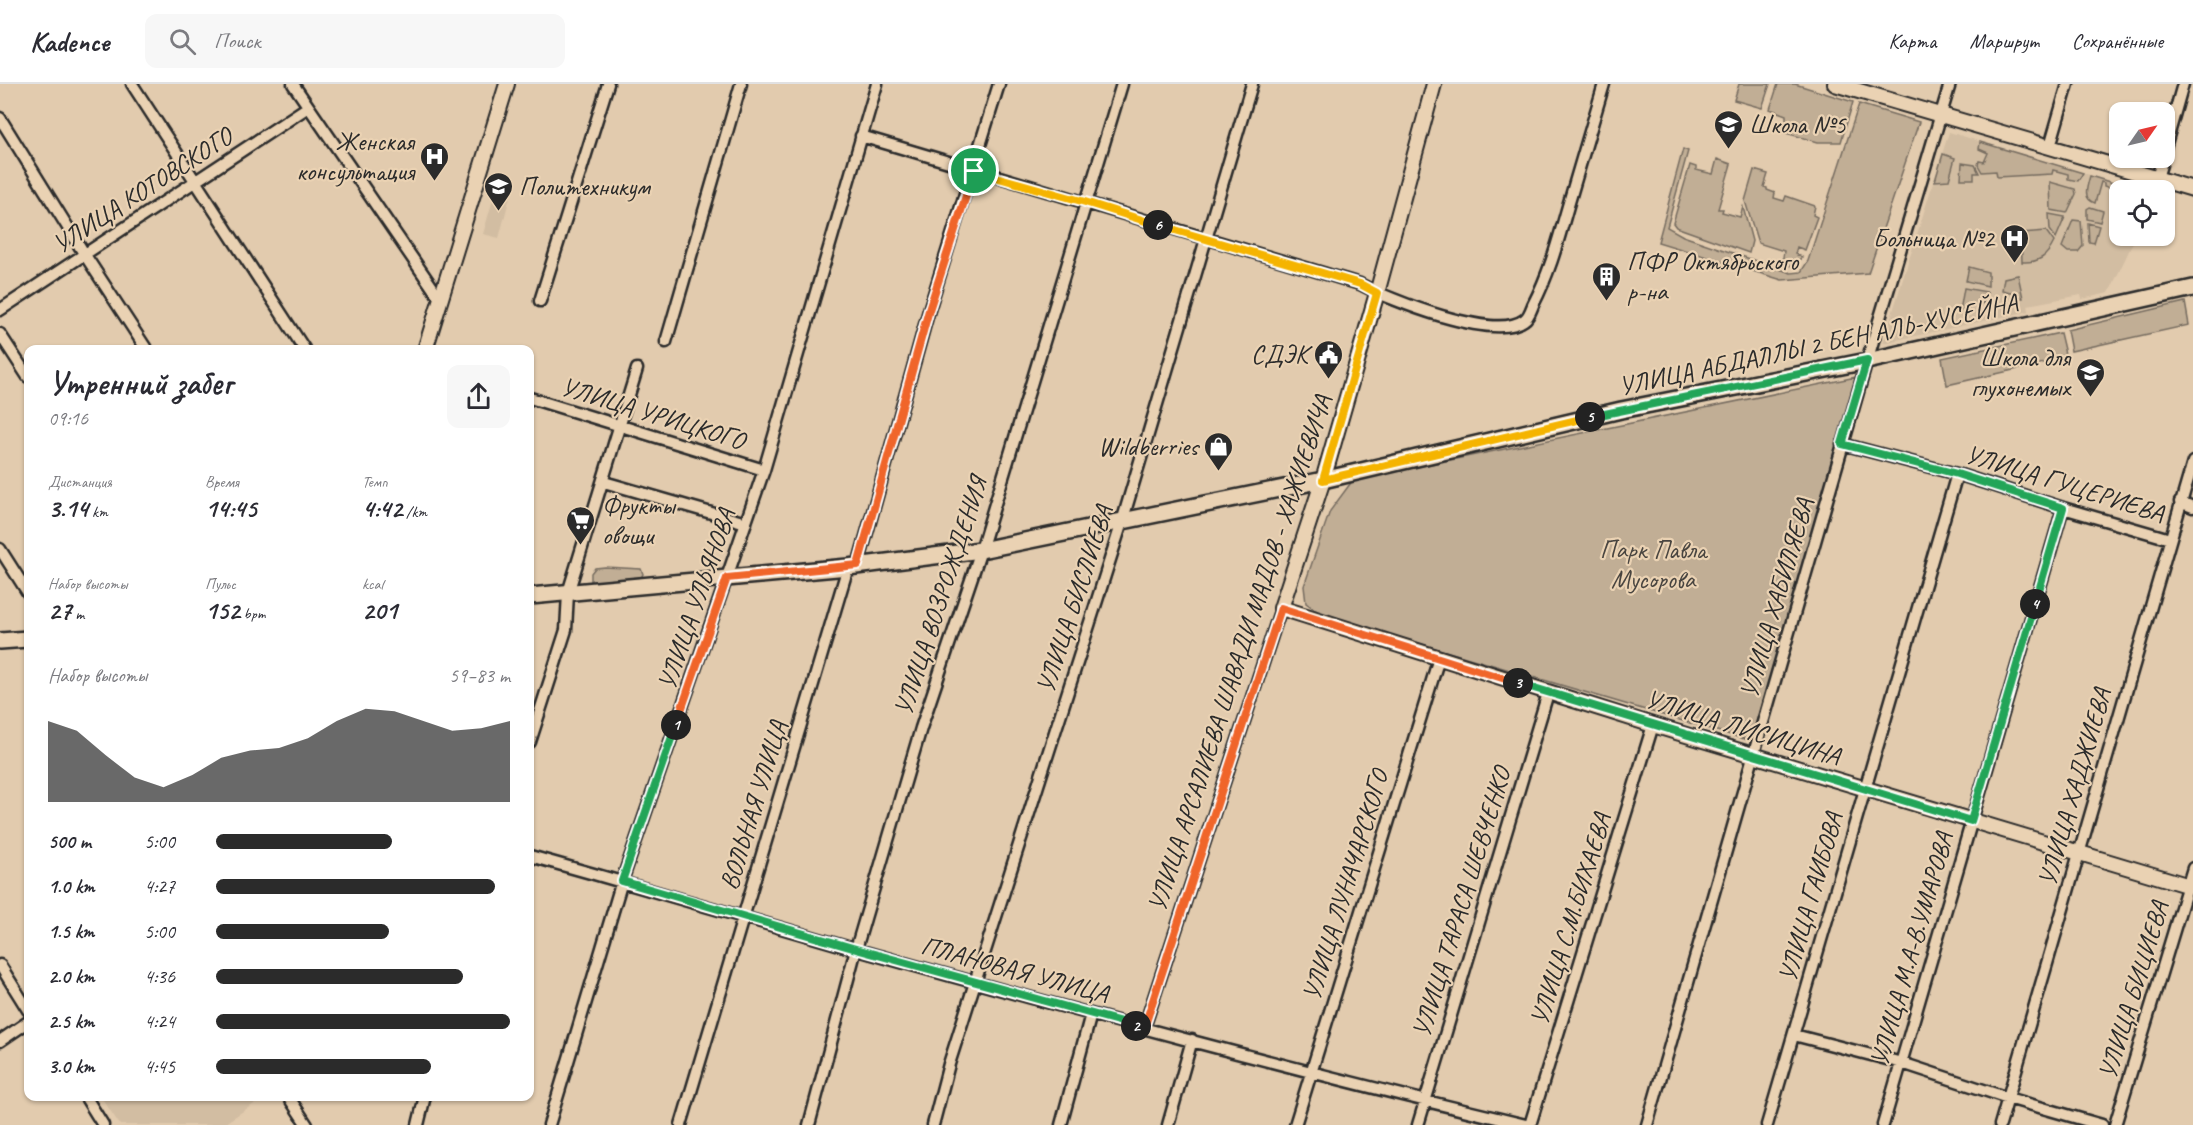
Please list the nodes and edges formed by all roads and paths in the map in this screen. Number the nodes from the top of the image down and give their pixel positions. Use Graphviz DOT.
graph roads {
  1 [pos="132,84"];
  2 [pos="293,84"];
  3 [pos="507,84"];
  4 [pos="608,84"];
  5 [pos="741,84"];
  6 [pos="877,84"];
  7 [pos="999,84"];
  8 [pos="1122,84"];
  9 [pos="1252,84"];
  10 [pos="1434,84"];
  11 [pos="1604,84"];
  12 [pos="1835,84"];
  13 [pos="1950,84"];
  14 [pos="2068,84"];
  15 [pos="2183,84"];
  16 [pos="308,107"];
  17 [pos="2175,112"];
  18 [pos="1941,116"];
  19 [pos="0,118"];
  20 [pos="861,136"];
  21 [pos="2050,146"];
  22 [pos="2160,168"];
  23 [pos="974,171"];
  24 [pos="2157,178"];
  25 [pos="196,183"];
  26 [pos="2193,189"];
  27 [pos="1085,202"];
  28 [pos="1207,240"];
  29 [pos="85,255"];
  30 [pos="2193,288"];
  31 [pos="1377,293"];
  32 [pos="441,300"];
  33 [pos="540,301"];
  34 [pos="0,310"];
  35 [pos="0,334"];
  36 [pos="666,342"];
  37 [pos="144,345"];
  38 [pos="302,345"];
  39 [pos="427,345"];
  40 [pos="1867,360"];
  41 [pos="637,369"];
  42 [pos="24,371"];
  43 [pos="534,399"];
  44 [pos="620,427"];
  45 [pos="1842,444"];
  46 [pos="2193,462"];
  47 [pos="764,470"];
  48 [pos="1957,474"];
  49 [pos="1323,480"];
  50 [pos="604,482"];
  51 [pos="2180,502"];
  52 [pos="2193,507"];
  53 [pos="2063,508"];
  54 [pos="1122,522"];
  55 [pos="746,523"];
  56 [pos="2170,539"];
  57 [pos="0,549"];
  58 [pos="981,550"];
  59 [pos="853,566"];
  60 [pos="727,578"];
  61 [pos="24,587"];
  62 [pos="568,593"];
  63 [pos="534,596"];
  64 [pos="1281,608"];
  65 [pos="24,639"];
  66 [pos="0,641"];
  67 [pos="1438,658"];
  68 [pos="1548,693"];
  69 [pos="1653,725"];
  70 [pos="534,730"];
  71 [pos="1754,756"];
  72 [pos="1864,788"];
  73 [pos="1971,821"];
  74 [pos="2078,854"];
  75 [pos="534,857"];
  76 [pos="2193,868"];
  77 [pos="622,881"];
  78 [pos="2190,886"];
  79 [pos="743,917"];
  80 [pos="856,949"];
  81 [pos="0,965"];
  82 [pos="976,982"];
  83 [pos="24,1004"];
  84 [pos="1091,1014"];
  85 [pos="24,1025"];
  86 [pos="1144,1028"];
  87 [pos="1794,1035"];
  88 [pos="1192,1040"];
  89 [pos="0,1041"];
  90 [pos="1902,1064"];
  91 [pos="1311,1071"];
  92 [pos="2008,1098"];
  93 [pos="88,1101"];
  94 [pos="291,1101"];
  95 [pos="424,1101"];
  96 [pos="1425,1101"];
  97 [pos="1522,1124"];
  98 [pos="103,1125"];
  99 [pos="307,1125"];
  100 [pos="418,1125"];
  101 [pos="549,1125"];
  102 [pos="681,1125"];
  103 [pos="809,1125"];
  104 [pos="933,1125"];
  105 [pos="1061,1125"];
  106 [pos="1168,1125"];
  107 [pos="1295,1125"];
  108 [pos="1418,1125"];
  109 [pos="1647,1125"];
  110 [pos="1767,1125"];
  111 [pos="1883,1125"];
  112 [pos="2000,1125"];
  113 [pos="2102,1125"];
  114 [pos="2115,1125"];
  1 -- 25 [label="street"];
  2 -- 16 [label="street"];
  3 -- 32 [label="street"];
  4 -- 33 [label="street"];
  5 -- 36 [label="street"];
  6 -- 20 [label="street, УЛИЦА УЛЬЯНОВА"];
  7 -- 23 [label="street, ВОЛЬНАЯ УЛИЦА"];
  8 -- 27 [label="street, УЛИЦА ВОЗРОЖДЕНИЯ"];
  9 -- 28 [label="street, УЛИЦА БИСЛИЕВА"];
  10 -- 31 [label="street, УЛИЦА АРСАЛИЕВА ШАВАДИ МАДОВ - ХАЖИЕВИЧА"];
  11 -- 31 [label="street"];
  12 -- 18 [label="street"];
  13 -- 18 [label="street, УЛИЦА ХАБИЛЯЕВА"];
  14 -- 21 [label="street"];
  15 -- 17 [label="street"];
  16 -- 25 [label="street, УЛИЦА КОТОВСКОГО"];
  16 -- 32 [label="street"];
  18 -- 21 [label="street"];
  18 -- 40 [label="street, УЛИЦА ХАБИЛЯЕВА"];
  19 -- 29 [label="street"];
  20 -- 23 [label="street"];
  20 -- 47 [label="street, УЛИЦА УЛЬЯНОВА"];
  21 -- 24 [label="street"];
  22 -- 24 [label="street"];
  23 -- 27 [label="street"];
  23 -- 59 [label="street, ВОЛЬНАЯ УЛИЦА"];
  24 -- 26 [label="street"];
  25 -- 29 [label="street, УЛИЦА КОТОВСКОГО"];
  25 -- 38 [label="street"];
  27 -- 28 [label="street"];
  27 -- 58 [label="street, УЛИЦА ВОЗРОЖДЕНИЯ"];
  28 -- 31 [label="street"];
  28 -- 54 [label="street, УЛИЦА БИСЛИЕВА"];
  29 -- 34 [label="street, УЛИЦА КОТОВСКОГО"];
  29 -- 37 [label="street"];
  30 -- 40 [label="main road, УЛИЦА АБДАЛЛЫ 2 БЕН АЛЬ-ХУСЕЙНА"];
  31 -- 49 [label="street, УЛИЦА АРСАЛИЕВА ШАВАДИ МАДОВ - ХАЖИЕВИЧА"];
  32 -- 39 [label="street"];
  35 -- 42 [label="street"];
  40 -- 45 [label="street, УЛИЦА ХАБИЛЯЕВА"];
  40 -- 49 [label="main road, УЛИЦА АБДАЛЛЫ 2 БЕН АЛЬ-ХУСЕЙНА"];
  41 -- 44 [label="street"];
  43 -- 44 [label="street, УЛИЦА УРИЦКОГО"];
  44 -- 47 [label="street, УЛИЦА УРИЦКОГО"];
  44 -- 50 [label="street"];
  45 -- 48 [label="street, УЛИЦА ГУЦЕРИЕВА"];
  45 -- 71 [label="street, УЛИЦА ХАБИЛЯЕВА"];
  46 -- 51 [label="street, УЛИЦА ХАДЖИЕВА"];
  47 -- 55 [label="street, УЛИЦА УЛЬЯНОВА"];
  48 -- 53 [label="street, УЛИЦА ГУЦЕРИЕВА"];
  48 -- 72 [label="street, УЛИЦА ГАИБОВА"];
  49 -- 54 [label="main road, УЛИЦА АБДАЛЛЫ 2 БЕН АЛЬ-ХУСЕЙНА"];
  49 -- 64 [label="street, УЛИЦА АРСАЛИЕВА ШАВАДИ МАДОВ - ХАЖИЕВИЧА"];
  50 -- 55 [label="street"];
  50 -- 62 [label="street"];
  51 -- 52 [label="street, УЛИЦА ГУЦЕРИЕВА"];
  51 -- 56 [label="street, УЛИЦА ХАДЖИЕВА"];
  53 -- 56 [label="street, УЛИЦА ГУЦЕРИЕВА"];
  53 -- 73 [label="street, УЛИЦА М.А-В.УМАРОВА"];
  54 -- 58 [label="main road, УЛИЦА АБДАЛЛЫ 2 БЕН АЛЬ-ХУСЕЙНА"];
  54 -- 82 [label="street, УЛИЦА БИСЛИЕВА"];
  55 -- 60 [label="street, УЛИЦА УЛЬЯНОВА"];
  56 -- 74 [label="street, УЛИЦА ХАДЖИЕВА"];
  57 -- 61 [label="street"];
  58 -- 59 [label="main road, УЛИЦА АБДАЛЛЫ 2 БЕН АЛЬ-ХУСЕЙНА"];
  58 -- 80 [label="street, УЛИЦА ВОЗРОЖДЕНИЯ"];
  59 -- 60 [label="main road, УЛИЦА АБДАЛЛЫ 2 БЕН АЛЬ-ХУСЕЙНА"];
  59 -- 79 [label="street, ВОЛЬНАЯ УЛИЦА"];
  60 -- 62 [label="main road, УЛИЦА АБДАЛЛЫ 2 БЕН АЛЬ-ХУСЕЙНА"];
  60 -- 77 [label="street, УЛИЦА УЛЬЯНОВА"];
  62 -- 63 [label="main road, УЛИЦА АБДАЛЛЫ 2 БЕН АЛЬ-ХУСЕЙНА"];
  62 -- 70 [label="street"];
  64 -- 67 [label="street, УЛИЦА ЛИСИЦИНА"];
  64 -- 86 [label="street, УЛИЦА АРСАЛИЕВА ШАВАДИ МАДОВ - ХАЖИЕВИЧА"];
  65 -- 66 [label="main road"];
  67 -- 68 [label="street, УЛИЦА ЛИСИЦИНА"];
  67 -- 91 [label="street, УЛИЦА ЛУНАЧАРСКОГО"];
  68 -- 69 [label="street, УЛИЦА ЛИСИЦИНА"];
  68 -- 96 [label="street, УЛИЦА ТАРАСА ШЕВЧЕНКО"];
  69 -- 71 [label="street, УЛИЦА ЛИСИЦИНА"];
  69 -- 97 [label="street, УЛИЦА С.М.БИХАЕВА"];
  71 -- 72 [label="street, УЛИЦА ЛИСИЦИНА"];
  71 -- 109 [label="street, УЛИЦА ХАБИЛЯЕВА"];
  72 -- 73 [label="street, УЛИЦА ЛИСИЦИНА"];
  72 -- 87 [label="street, УЛИЦА ГАИБОВА"];
  73 -- 74 [label="street, УЛИЦА ЛИСИЦИНА"];
  73 -- 90 [label="street, УЛИЦА М.А-В.УМАРОВА"];
  74 -- 78 [label="street, УЛИЦА ЛИСИЦИНА"];
  74 -- 92 [label="street, УЛИЦА ХАДЖИЕВА"];
  75 -- 77 [label="street, ПЛАНОВАЯ УЛИЦА"];
  76 -- 78 [label="street, УЛИЦА БИЦИЕВА"];
  77 -- 79 [label="street, ПЛАНОВАЯ УЛИЦА"];
  77 -- 101 [label="street, УЛИЦА УЛЬЯНОВА"];
  78 -- 114 [label="street, УЛИЦА БИЦИЕВА"];
  79 -- 80 [label="street, ПЛАНОВАЯ УЛИЦА"];
  79 -- 102 [label="street, ВОЛЬНАЯ УЛИЦА"];
  80 -- 82 [label="street, ПЛАНОВАЯ УЛИЦА"];
  80 -- 103 [label="street, УЛИЦА ВОЗРОЖДЕНИЯ"];
  81 -- 83 [label="street"];
  82 -- 84 [label="street, ПЛАНОВАЯ УЛИЦА"];
  82 -- 104 [label="street, УЛИЦА БИСЛИЕВА"];
  84 -- 86 [label="street, ПЛАНОВАЯ УЛИЦА"];
  84 -- 105 [label="street"];
  85 -- 89 [label="street"];
  86 -- 88 [label="street, ПЛАНОВАЯ УЛИЦА"];
  87 -- 90 [label="street"];
  87 -- 110 [label="street, УЛИЦА ГАИБОВА"];
  88 -- 91 [label="street, ПЛАНОВАЯ УЛИЦА"];
  88 -- 106 [label="street"];
  90 -- 92 [label="street"];
  90 -- 111 [label="street, УЛИЦА М.А-В.УМАРОВА"];
  91 -- 96 [label="street, ПЛАНОВАЯ УЛИЦА"];
  91 -- 107 [label="street, УЛИЦА ЛУНАЧАРСКОГО"];
  92 -- 112 [label="street, УЛИЦА ХАДЖИЕВА"];
  92 -- 113 [label="street"];
  93 -- 98 [label="street"];
  94 -- 99 [label="street"];
  95 -- 100 [label="street"];
  96 -- 97 [label="street, ПЛАНОВАЯ УЛИЦА"];
  96 -- 108 [label="street, УЛИЦА ТАРАСА ШЕВЧЕНКО"];
}
